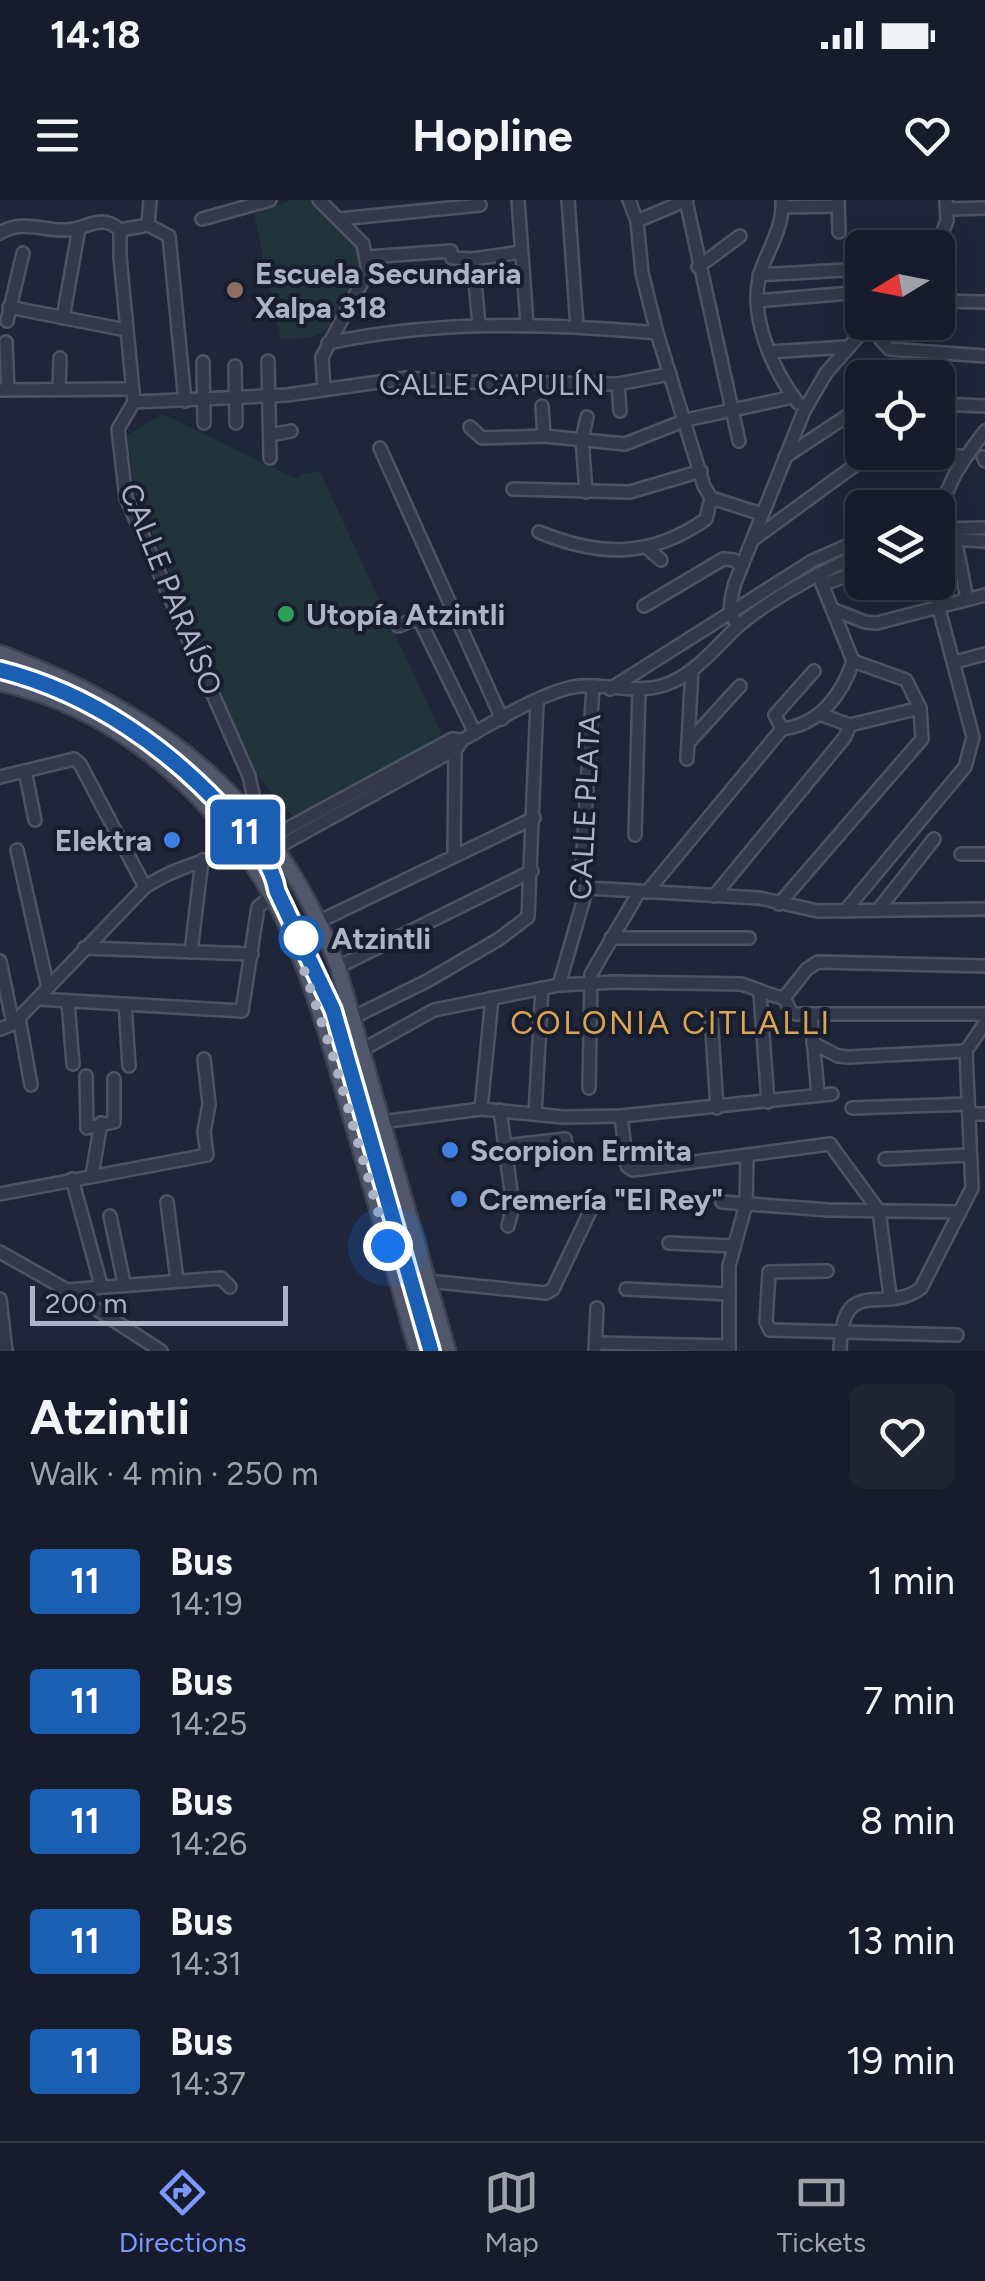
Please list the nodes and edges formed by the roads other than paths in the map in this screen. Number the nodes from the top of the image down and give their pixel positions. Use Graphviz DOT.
graph roads {
  1 [pos="150,200"];
  2 [pos="268,200"];
  3 [pos="319,200"];
  4 [pos="518,200"];
  5 [pos="568,200"];
  6 [pos="629,200"];
  7 [pos="686,201"];
  8 [pos="838,203"];
  9 [pos="782,204"];
  10 [pos="480,205"];
  11 [pos="222,206"];
  12 [pos="985,208"];
  13 [pos="947,210"];
  14 [pos="202,219"];
  15 [pos="339,219"];
  16 [pos="637,220"];
  17 [pos="148,225"];
  18 [pos="79,228"];
  19 [pos="120,230"];
  20 [pos="0,232"];
  21 [pos="839,232"];
  22 [pos="740,236"];
  23 [pos="521,252"];
  24 [pos="23,253"];
  25 [pos="367,257"];
  26 [pos="473,260"];
  27 [pos="698,268"];
  28 [pos="845,270"];
  29 [pos="760,275"];
  30 [pos="845,293"];
  31 [pos="758,300"];
  32 [pos="955,301"];
  33 [pos="985,302"];
  34 [pos="10,307"];
  35 [pos="63,318"];
  36 [pos="7,321"];
  37 [pos="342,322"];
  38 [pos="478,324"];
  39 [pos="527,324"];
  40 [pos="577,326"];
  41 [pos="126,330"];
  42 [pos="657,333"];
  43 [pos="343,340"];
  44 [pos="854,340"];
  45 [pos="883,340"];
  46 [pos="6,342"];
  47 [pos="328,343"];
  48 [pos="847,347"];
  49 [pos="769,352"];
  50 [pos="985,356"];
  51 [pos="60,358"];
  52 [pos="268,361"];
  53 [pos="202,362"];
  54 [pos="235,366"];
  55 [pos="670,374"];
  56 [pos="618,384"];
  57 [pos="59,389"];
  58 [pos="4,390"];
  59 [pos="324,390"];
  60 [pos="134,395"];
  61 [pos="269,396"];
  62 [pos="236,397"];
  63 [pos="793,398"];
  64 [pos="204,399"];
  65 [pos="184,401"];
  66 [pos="955,405"];
  67 [pos="542,406"];
  68 [pos="985,406"];
  69 [pos="620,411"];
  70 [pos="732,411"];
  71 [pos="804,411"];
  72 [pos="845,417"];
  73 [pos="587,418"];
  74 [pos="686,420"];
  75 [pos="236,422"];
  76 [pos="204,423"];
  77 [pos="470,427"];
  78 [pos="291,431"];
  79 [pos="985,431"];
  80 [pos="270,435"];
  81 [pos="544,436"];
  82 [pos="582,439"];
  83 [pos="739,442"];
  84 [pos="380,448"];
  85 [pos="955,455"];
  86 [pos="785,457"];
  87 [pos="965,457"];
  88 [pos="270,458"];
  89 [pos="848,470"];
  90 [pos="700,471"];
  91 [pos="512,489"];
  92 [pos="947,490"];
  93 [pos="586,492"];
  94 [pos="711,498"];
  95 [pos="762,514"];
  96 [pos="985,528"];
  97 [pos="539,532"];
  98 [pos="955,536"];
  99 [pos="754,539"];
  100 [pos="955,540"];
  101 [pos="985,541"];
  102 [pos="845,546"];
  103 [pos="646,547"];
  104 [pos="660,560"];
  105 [pos="845,565"];
  106 [pos="742,566"];
  107 [pos="955,568"];
  108 [pos="845,574"];
  109 [pos="820,579"];
  110 [pos="985,595"];
  111 [pos="967,599"];
  112 [pos="938,605"];
  113 [pos="644,606"];
  114 [pos="832,609"];
  115 [pos="734,621"];
  116 [pos="398,626"];
  117 [pos="0,653"];
  118 [pos="985,654"];
  119 [pos="853,661"];
  120 [pos="955,662"];
  121 [pos="692,670"];
  122 [pos="814,671"];
  123 [pos="0,683"];
  124 [pos="592,686"];
  125 [pos="740,686"];
  126 [pos="610,689"];
  127 [pos="639,689"];
  128 [pos="537,702"];
  129 [pos="920,708"];
  130 [pos="819,714"];
  131 [pos="502,718"];
  132 [pos="850,724"];
  133 [pos="782,729"];
  134 [pos="474,733"];
  135 [pos="457,743"];
  136 [pos="688,743"];
  137 [pos="688,759"];
  138 [pos="25,771"];
  139 [pos="0,777"];
  140 [pos="534,818"];
  141 [pos="35,820"];
  142 [pos="636,835"];
  143 [pos="269,837"];
  144 [pos="934,839"];
  145 [pos="16,850"];
  146 [pos="241,854"];
  147 [pos="961,854"];
  148 [pos="985,854"];
  149 [pos="454,856"];
  150 [pos="202,860"];
  151 [pos="532,872"];
  152 [pos="145,887"];
  153 [pos="587,888"];
  154 [pos="643,892"];
  155 [pos="714,896"];
  156 [pos="272,897"];
  157 [pos="778,904"];
  158 [pos="879,909"];
  159 [pos="985,909"];
  160 [pos="844,910"];
  161 [pos="320,920"];
  162 [pos="611,938"];
  163 [pos="749,938"];
  164 [pos="84,948"];
  165 [pos="190,952"];
  166 [pos="252,954"];
  167 [pos="0,961"];
  168 [pos="985,966"];
  169 [pos="338,967"];
  170 [pos="590,983"];
  171 [pos="559,985"];
  172 [pos="48,988"];
  173 [pos="542,988"];
  174 [pos="760,994"];
  175 [pos="492,998"];
  176 [pos="784,998"];
  177 [pos="38,999"];
  178 [pos="68,1002"];
  179 [pos="125,1004"];
  180 [pos="810,1014"];
  181 [pos="354,1016"];
  182 [pos="711,1016"];
  183 [pos="16,1021"];
  184 [pos="984,1022"];
  185 [pos="0,1029"];
  186 [pos="813,1043"];
  187 [pos="362,1050"];
  188 [pos="966,1051"];
  189 [pos="204,1059"];
  190 [pos="73,1064"];
  191 [pos="130,1066"];
  192 [pos="86,1076"];
  193 [pos="114,1078"];
  194 [pos="30,1085"];
  195 [pos="589,1088"];
  196 [pos="768,1102"];
  197 [pos="717,1108"];
  198 [pos="852,1108"];
  199 [pos="481,1109"];
  200 [pos="969,1109"];
  201 [pos="500,1110"];
  202 [pos="535,1114"];
  203 [pos="985,1114"];
  204 [pos="620,1116"];
  205 [pos="380,1122"];
  206 [pos="101,1123"];
  207 [pos="504,1146"];
  208 [pos="568,1156"];
  209 [pos="747,1157"];
  210 [pos="885,1158"];
  211 [pos="976,1163"];
  212 [pos="92,1176"];
  213 [pos="72,1179"];
  214 [pos="978,1189"];
  215 [pos="0,1194"];
  216 [pos="596,1200"];
  217 [pos="167,1202"];
  218 [pos="722,1202"];
  219 [pos="746,1204"];
  220 [pos="879,1210"];
  221 [pos="960,1212"];
  222 [pos="110,1216"];
  223 [pos="508,1226"];
  224 [pos="670,1243"];
  225 [pos="732,1246"];
  226 [pos="0,1252"];
  227 [pos="827,1271"];
  228 [pos="177,1280"];
  229 [pos="427,1281"];
  230 [pos="124,1284"];
  231 [pos="102,1285"];
  232 [pos="230,1287"];
  233 [pos="626,1288"];
  234 [pos="68,1290"];
  235 [pos="729,1294"];
  236 [pos="890,1296"];
  237 [pos="0,1299"];
  238 [pos="597,1308"];
  239 [pos="840,1332"];
  240 [pos="957,1335"];
  241 [pos="596,1347"];
  242 [pos="729,1348"];
  243 [pos="6,1351"];
  244 [pos="161,1351"];
  245 [pos="417,1351"];
  246 [pos="448,1351"];
  247 [pos="840,1351"];
  1 -- 17 [label="street"];
  2 -- 11 [label="street"];
  3 -- 15 [label="street"];
  4 -- 23 [label="street"];
  5 -- 40 [label="street"];
  6 -- 16 [label="street"];
  7 -- 16 [label="street"];
  7 -- 27 [label="street"];
  8 -- 9 [label="street"];
  8 -- 21 [label="street"];
  9 -- 29 [label="street"];
  10 -- 15 [label="street"];
  11 -- 14 [label="street"];
  12 -- 13 [label="street"];
  15 -- 25 [label="street"];
  16 -- 42 [label="street"];
  17 -- 19 [label="street"];
  17 -- 65 [label="street"];
  18 -- 19 [label="street"];
  18 -- 20 [label="street"];
  18 -- 35 [label="street"];
  19 -- 41 [label="street, CALLE PARAÍSO"];
  22 -- 27 [label="street"];
  23 -- 26 [label="street"];
  23 -- 39 [label="street"];
  24 -- 34 [label="street"];
  25 -- 26 [label="street"];
  25 -- 37 [label="street"];
  26 -- 38 [label="street"];
  27 -- 70 [label="street"];
  28 -- 29 [label="street"];
  29 -- 31 [label="street"];
  30 -- 31 [label="street"];
  31 -- 49 [label="street"];
  32 -- 33 [label="street"];
  34 -- 35 [label="street"];
  34 -- 36 [label="street"];
  35 -- 41 [label="street"];
  37 -- 43 [label="street"];
  37 -- 47 [label="street"];
  38 -- 39 [label="street"];
  38 -- 43 [label="street"];
  39 -- 40 [label="street"];
  40 -- 42 [label="street"];
  41 -- 60 [label="street, CALLE PARAÍSO"];
  42 -- 55 [label="street"];
  43 -- 47 [label="street"];
  44 -- 48 [label="street"];
  45 -- 50 [label="street"];
  46 -- 58 [label="street"];
  47 -- 59 [label="street"];
  48 -- 49 [label="street"];
  48 -- 71 [label="street"];
  49 -- 63 [label="street"];
  51 -- 57 [label="street"];
  52 -- 61 [label="street"];
  53 -- 64 [label="street"];
  54 -- 62 [label="street"];
  55 -- 56 [label="street, CALLE CAPULÍN"];
  55 -- 74 [label="street"];
  56 -- 59 [label="street, CALLE CAPULÍN"];
  56 -- 69 [label="street"];
  57 -- 58 [label="street, CALLE CAPULÍN"];
  57 -- 60 [label="street, CALLE CAPULÍN"];
  59 -- 61 [label="street, CALLE CAPULÍN"];
  60 -- 65 [label="street, CALLE CAPULÍN"];
  60 -- 143 [label="street, CALLE PARAÍSO"];
  61 -- 62 [label="street, CALLE CAPULÍN"];
  61 -- 80 [label="street"];
  62 -- 64 [label="street, CALLE CAPULÍN"];
  62 -- 75 [label="street"];
  63 -- 70 [label="street"];
  63 -- 71 [label="street"];
  64 -- 65 [label="street, CALLE CAPULÍN"];
  64 -- 76 [label="street"];
  66 -- 68 [label="street"];
  67 -- 81 [label="street"];
  70 -- 74 [label="street"];
  70 -- 83 [label="street"];
  71 -- 86 [label="street"];
  72 -- 86 [label="street"];
  73 -- 82 [label="street"];
  74 -- 82 [label="street"];
  74 -- 90 [label="street"];
  77 -- 81 [label="street"];
  78 -- 80 [label="street"];
  79 -- 87 [label="street"];
  80 -- 88 [label="street"];
  81 -- 82 [label="street"];
  82 -- 93 [label="street"];
  84 -- 131 [label="street"];
  85 -- 87 [label="street"];
  86 -- 95 [label="street"];
  87 -- 92 [label="street"];
  89 -- 99 [label="street"];
  90 -- 93 [label="street"];
  90 -- 94 [label="street"];
  91 -- 93 [label="street"];
  94 -- 95 [label="street"];
  94 -- 103 [label="street"];
  95 -- 99 [label="street"];
  96 -- 98 [label="street"];
  97 -- 103 [label="street"];
  99 -- 106 [label="street"];
  100 -- 101 [label="street"];
  102 -- 115 [label="street"];
  103 -- 104 [label="street"];
  105 -- 109 [label="street"];
  106 -- 113 [label="street"];
  106 -- 115 [label="street"];
  107 -- 111 [label="street"];
  108 -- 109 [label="street"];
  109 -- 114 [label="street"];
  109 -- 115 [label="street"];
  110 -- 111 [label="street"];
  111 -- 112 [label="street"];
  112 -- 114 [label="street"];
  112 -- 120 [label="street"];
  114 -- 119 [label="street"];
  115 -- 121 [label="street"];
  115 -- 126 [label="street"];
  116 -- 134 [label="street"];
  117 -- 143 [label="main road"];
  118 -- 120 [label="street"];
  119 -- 129 [label="street"];
  119 -- 130 [label="street"];
  120 -- 160 [label="street"];
  121 -- 127 [label="street"];
  121 -- 136 [label="street"];
  122 -- 133 [label="street"];
  123 -- 146 [label="main road"];
  124 -- 126 [label="street"];
  124 -- 128 [label="street"];
  124 -- 153 [label="street, CALLE PLATA"];
  125 -- 136 [label="street"];
  126 -- 127 [label="street"];
  127 -- 142 [label="street"];
  128 -- 131 [label="street"];
  128 -- 140 [label="street"];
  129 -- 132 [label="street"];
  129 -- 157 [label="street"];
  130 -- 132 [label="street"];
  130 -- 133 [label="street"];
  131 -- 134 [label="street"];
  132 -- 155 [label="street"];
  133 -- 154 [label="street"];
  134 -- 135 [label="street"];
  135 -- 143 [label="street"];
  135 -- 149 [label="street"];
  136 -- 137 [label="street"];
  138 -- 139 [label="street"];
  138 -- 141 [label="street"];
  138 -- 152 [label="street"];
  140 -- 149 [label="street"];
  140 -- 151 [label="street"];
  143 -- 146 [label="street"];
  143 -- 161 [label="main road"];
  144 -- 158 [label="street"];
  145 -- 172 [label="street"];
  146 -- 150 [label="street"];
  146 -- 156 [label="main road"];
  147 -- 148 [label="street"];
  149 -- 161 [label="street"];
  150 -- 152 [label="street"];
  150 -- 165 [label="street"];
  151 -- 169 [label="street"];
  151 -- 181 [label="street"];
  152 -- 164 [label="street"];
  153 -- 154 [label="street"];
  153 -- 171 [label="street, CALLE PLATA"];
  154 -- 155 [label="street"];
  154 -- 162 [label="street"];
  155 -- 157 [label="street"];
  156 -- 166 [label="street"];
  156 -- 245 [label="main road"];
  157 -- 160 [label="street"];
  158 -- 159 [label="street"];
  158 -- 160 [label="street"];
  161 -- 169 [label="main road"];
  162 -- 163 [label="street"];
  162 -- 170 [label="street"];
  164 -- 165 [label="street"];
  164 -- 172 [label="street"];
  165 -- 166 [label="street"];
  166 -- 179 [label="street"];
  167 -- 183 [label="street"];
  168 -- 176 [label="street"];
  169 -- 181 [label="main road"];
  170 -- 171 [label="street"];
  170 -- 174 [label="street"];
  170 -- 195 [label="street"];
  171 -- 173 [label="street"];
  172 -- 177 [label="street"];
  173 -- 175 [label="street"];
  173 -- 202 [label="street"];
  174 -- 176 [label="street"];
  174 -- 196 [label="street"];
  175 -- 187 [label="street"];
  175 -- 199 [label="street"];
  176 -- 180 [label="street"];
  177 -- 178 [label="street"];
  177 -- 183 [label="street"];
  178 -- 179 [label="street"];
  178 -- 190 [label="street"];
  179 -- 191 [label="street"];
  180 -- 184 [label="street"];
  180 -- 186 [label="street"];
  181 -- 187 [label="main road"];
  182 -- 197 [label="street"];
  183 -- 185 [label="street"];
  183 -- 194 [label="street"];
  184 -- 188 [label="street"];
  186 -- 188 [label="street"];
  186 -- 196 [label="street"];
  187 -- 205 [label="main road"];
  188 -- 200 [label="street"];
  189 -- 212 [label="street"];
  192 -- 206 [label="street"];
  193 -- 206 [label="street"];
  196 -- 197 [label="street"];
  197 -- 204 [label="street"];
  198 -- 200 [label="street"];
  199 -- 201 [label="street"];
  199 -- 205 [label="street"];
  200 -- 203 [label="street"];
  200 -- 211 [label="street"];
  201 -- 202 [label="street"];
  201 -- 207 [label="street"];
  202 -- 204 [label="street"];
  204 -- 209 [label="street"];
  205 -- 229 [label="main road"];
  206 -- 212 [label="street"];
  207 -- 208 [label="street"];
  207 -- 223 [label="street"];
  209 -- 219 [label="street"];
  209 -- 220 [label="street"];
  210 -- 211 [label="street"];
  211 -- 214 [label="street"];
  212 -- 213 [label="street"];
  213 -- 215 [label="street"];
  213 -- 231 [label="street"];
  214 -- 221 [label="street"];
  216 -- 229 [label="street"];
  217 -- 228 [label="street"];
  218 -- 219 [label="street"];
  219 -- 220 [label="street"];
  219 -- 225 [label="street"];
  220 -- 221 [label="street"];
  220 -- 236 [label="street"];
  221 -- 236 [label="street"];
  222 -- 230 [label="street"];
  224 -- 225 [label="street"];
  225 -- 235 [label="street"];
  226 -- 234 [label="street"];
  227 -- 239 [label="street"];
  228 -- 230 [label="street"];
  228 -- 232 [label="street"];
  229 -- 246 [label="main road"];
  230 -- 231 [label="street"];
  231 -- 234 [label="street"];
  233 -- 235 [label="street"];
  234 -- 244 [label="street"];
  235 -- 242 [label="street"];
  236 -- 239 [label="street"];
  237 -- 243 [label="street"];
  238 -- 241 [label="street"];
  239 -- 240 [label="street"];
  239 -- 247 [label="street"];
  241 -- 242 [label="street"];
}
